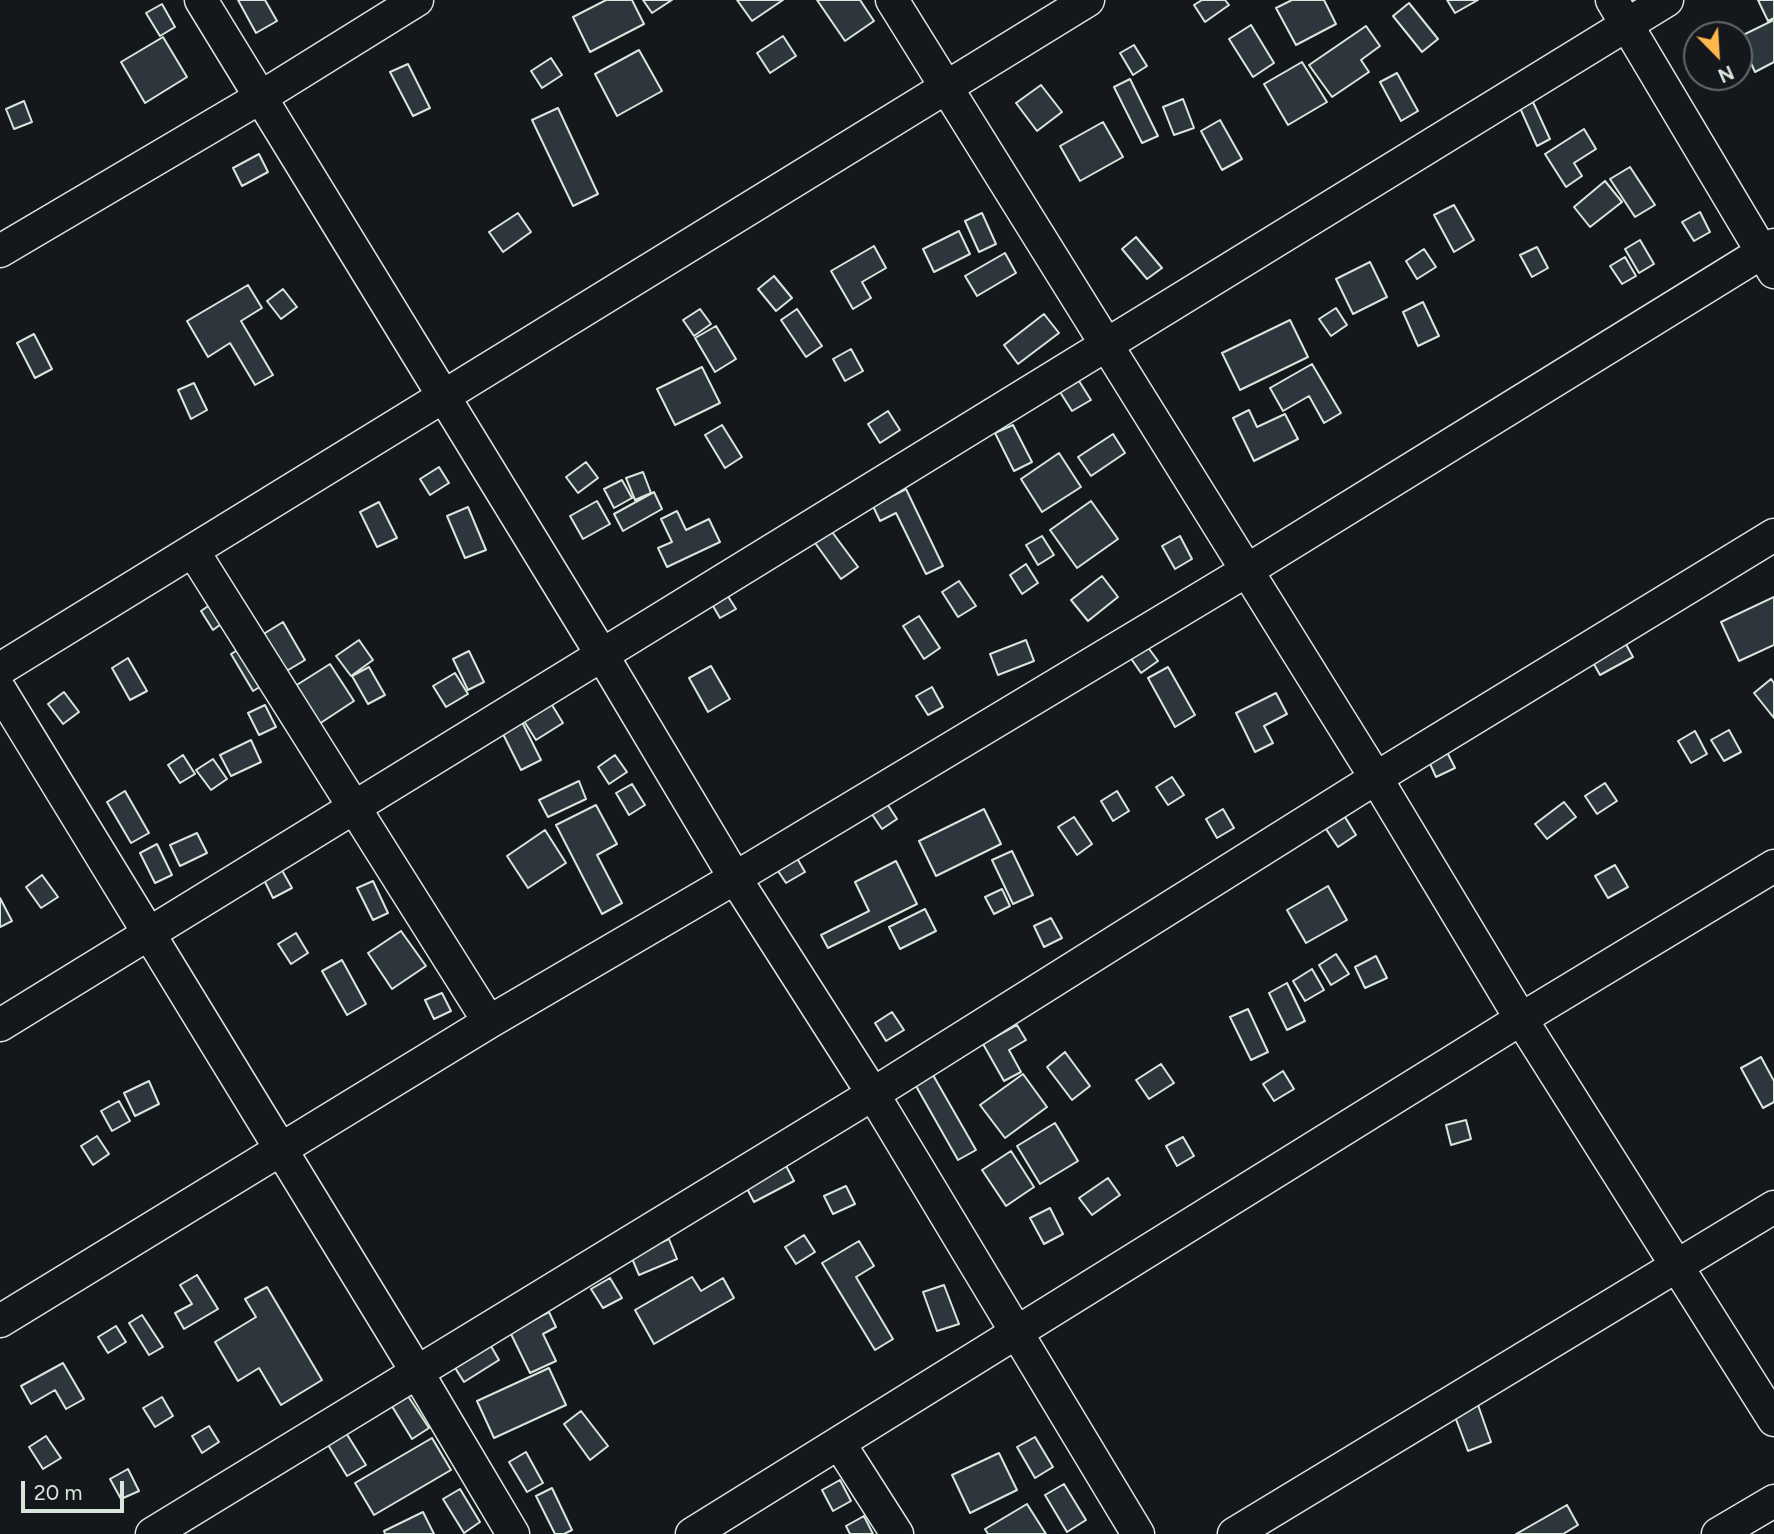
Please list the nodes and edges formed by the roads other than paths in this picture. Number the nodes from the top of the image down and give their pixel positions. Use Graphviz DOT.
graph roads {
  1 [pos="201,0"];
  2 [pos="417,0"];
  3 [pos="892,0"];
  4 [pos="1088,0"];
  5 [pos="1667,0"];
  6 [pos="1619,12"];
  7 [pos="945,88"];
  8 [pos="261,97"];
  9 [pos="0,251"];
  10 [pos="1770,256"];
  11 [pos="1107,345"];
  12 [pos="444,396"];
  13 [pos="1774,535"];
  14 [pos="193,551"];
  15 [pos="1246,571"];
  16 [pos="602,655"];
  17 [pos="0,668"];
  18 [pos="0,690"];
  19 [pos="1376,778"];
  20 [pos="354,807"];
  21 [pos="1774,866"];
  22 [pos="735,878"];
  23 [pos="148,933"];
  24 [pos="1521,1019"];
  25 [pos="489,1022"];
  26 [pos="0,1026"];
  27 [pos="873,1094"];
  28 [pos="281,1150"];
  29 [pos="1774,1207"];
  30 [pos="1679,1266"];
  31 [pos="0,1321"];
  32 [pos="1017,1332"];
  33 [pos="417,1373"];
  34 [pos="1774,1420"];
  35 [pos="839,1443"];
  36 [pos="1774,1500"];
  37 [pos="152,1534"];
  38 [pos="513,1534"];
  39 [pos="692,1534"];
  40 [pos="897,1534"];
  41 [pos="1139,1534"];
  42 [pos="1234,1534"];
  43 [pos="1718,1534"];
  1 -- 8 [label="street"];
  2 -- 8 [label="street"];
  3 -- 7 [label="street"];
  4 -- 7 [label="street"];
  5 -- 6 [label="street"];
  6 -- 10 [label="street"];
  6 -- 11 [label="street"];
  7 -- 11 [label="street"];
  7 -- 12 [label="street"];
  8 -- 9 [label="street"];
  8 -- 12 [label="street"];
  10 -- 15 [label="street"];
  11 -- 15 [label="street"];
  11 -- 16 [label="street"];
  12 -- 14 [label="street"];
  12 -- 16 [label="street"];
  13 -- 19 [label="street"];
  14 -- 17 [label="street"];
  14 -- 20 [label="street"];
  15 -- 19 [label="street"];
  15 -- 22 [label="street"];
  16 -- 20 [label="street"];
  16 -- 22 [label="street"];
  18 -- 23 [label="street"];
  19 -- 24 [label="street"];
  19 -- 27 [label="street"];
  20 -- 23 [label="street"];
  20 -- 25 [label="street"];
  21 -- 24 [label="street"];
  22 -- 25 [label="street"];
  22 -- 27 [label="street"];
  23 -- 26 [label="street"];
  23 -- 28 [label="street"];
  24 -- 30 [label="street"];
  24 -- 32 [label="street"];
  25 -- 28 [label="street"];
  27 -- 32 [label="street"];
  27 -- 33 [label="street"];
  28 -- 31 [label="street"];
  28 -- 33 [label="street"];
  29 -- 30 [label="street"];
  30 -- 34 [label="street"];
  30 -- 42 [label="street"];
  32 -- 35 [label="street"];
  32 -- 41 [label="street"];
  33 -- 37 [label="street"];
  33 -- 38 [label="street"];
  35 -- 39 [label="street"];
  35 -- 40 [label="street"];
  36 -- 43 [label="street"];
}
